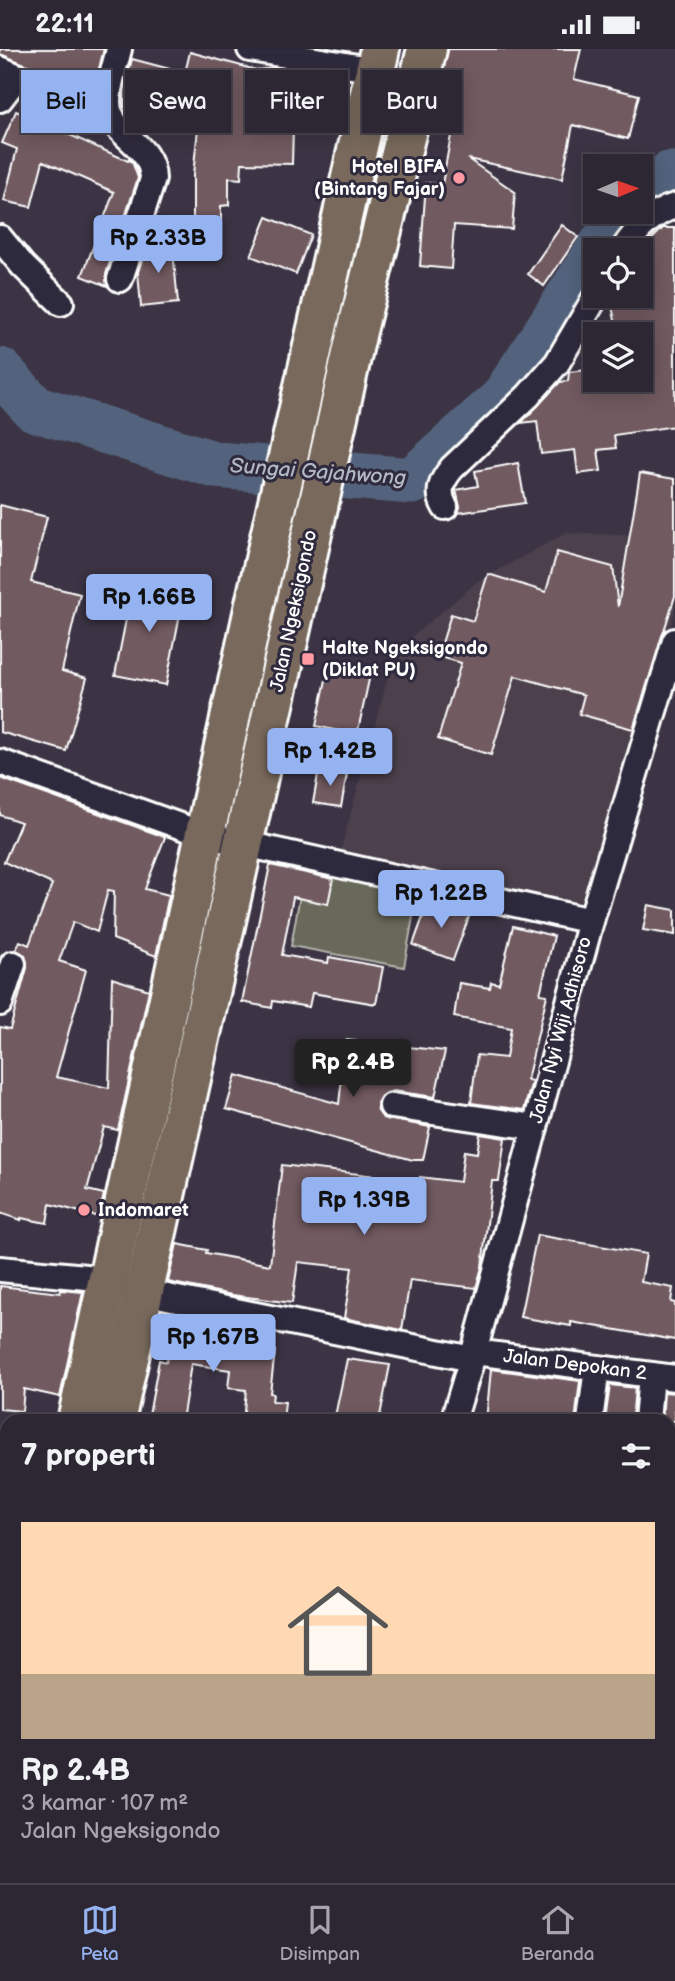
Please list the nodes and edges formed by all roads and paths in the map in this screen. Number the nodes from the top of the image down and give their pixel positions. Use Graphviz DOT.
graph roads {
  1 [pos="119,49"];
  2 [pos="250,49"];
  3 [pos="427,49"];
  4 [pos="377,59"];
  5 [pos="9,73"];
  6 [pos="0,99"];
  7 [pos="112,117"];
  8 [pos="675,206"];
  9 [pos="0,238"];
  10 [pos="632,238"];
  11 [pos="120,279"];
  12 [pos="61,303"];
  13 [pos="589,308"];
  14 [pos="445,507"];
  15 [pos="675,641"];
  16 [pos="668,684"];
  17 [pos="0,762"];
  18 [pos="205,835"];
  19 [pos="242,845"];
  20 [pos="591,921"];
  21 [pos="13,964"];
  22 [pos="0,1003"];
  23 [pos="392,1106"];
  24 [pos="535,1127"];
  25 [pos="0,1269"];
  26 [pos="108,1279"];
  27 [pos="143,1292"];
  28 [pos="473,1356"];
  29 [pos="597,1368"];
  30 [pos="663,1377"];
  31 [pos="79,1414"];
  32 [pos="117,1414"];
  33 [pos="455,1414"];
  34 [pos="591,1414"];
  35 [pos="650,1414"];
  1 -- 7 [label="street"];
  2 -- 4 [label="street"];
  3 -- 19 [label="main road, Jalan Ngeksigondo"];
  4 -- 18 [label="main road, Jalan Ngeksigondo"];
  5 -- 6 [label="street"];
  5 -- 7 [label="street"];
  7 -- 11 [label="street"];
  8 -- 10 [label="street"];
  9 -- 12 [label="street"];
  13 -- 14 [label="street"];
  15 -- 16 [label="street, Jalan Nyi Wiji Adhisoro"];
  16 -- 20 [label="street, Jalan Nyi Wiji Adhisoro"];
  17 -- 18 [label="street"];
  18 -- 19 [label="street"];
  18 -- 26 [label="main road, Jalan Ngeksigondo"];
  19 -- 20 [label="street"];
  19 -- 27 [label="main road, Jalan Ngeksigondo"];
  20 -- 24 [label="street, Jalan Nyi Wiji Adhisoro"];
  21 -- 22 [label="street"];
  23 -- 24 [label="street"];
  24 -- 28 [label="street, Jalan Nyi Wiji Adhisoro"];
  25 -- 26 [label="street, Jalan Depokan 2"];
  26 -- 27 [label="street, Jalan Depokan 2"];
  26 -- 31 [label="main road, Jalan Ngeksigondo"];
  27 -- 28 [label="street, Jalan Depokan 2"];
  27 -- 32 [label="main road, Jalan Ngeksigondo"];
  28 -- 29 [label="street, Jalan Depokan 2"];
  28 -- 33 [label="street, Jalan Nyi Wiji Adhisoro"];
  29 -- 30 [label="street, Jalan Depokan 2"];
  29 -- 34 [label="street"];
  30 -- 35 [label="street"];
}
